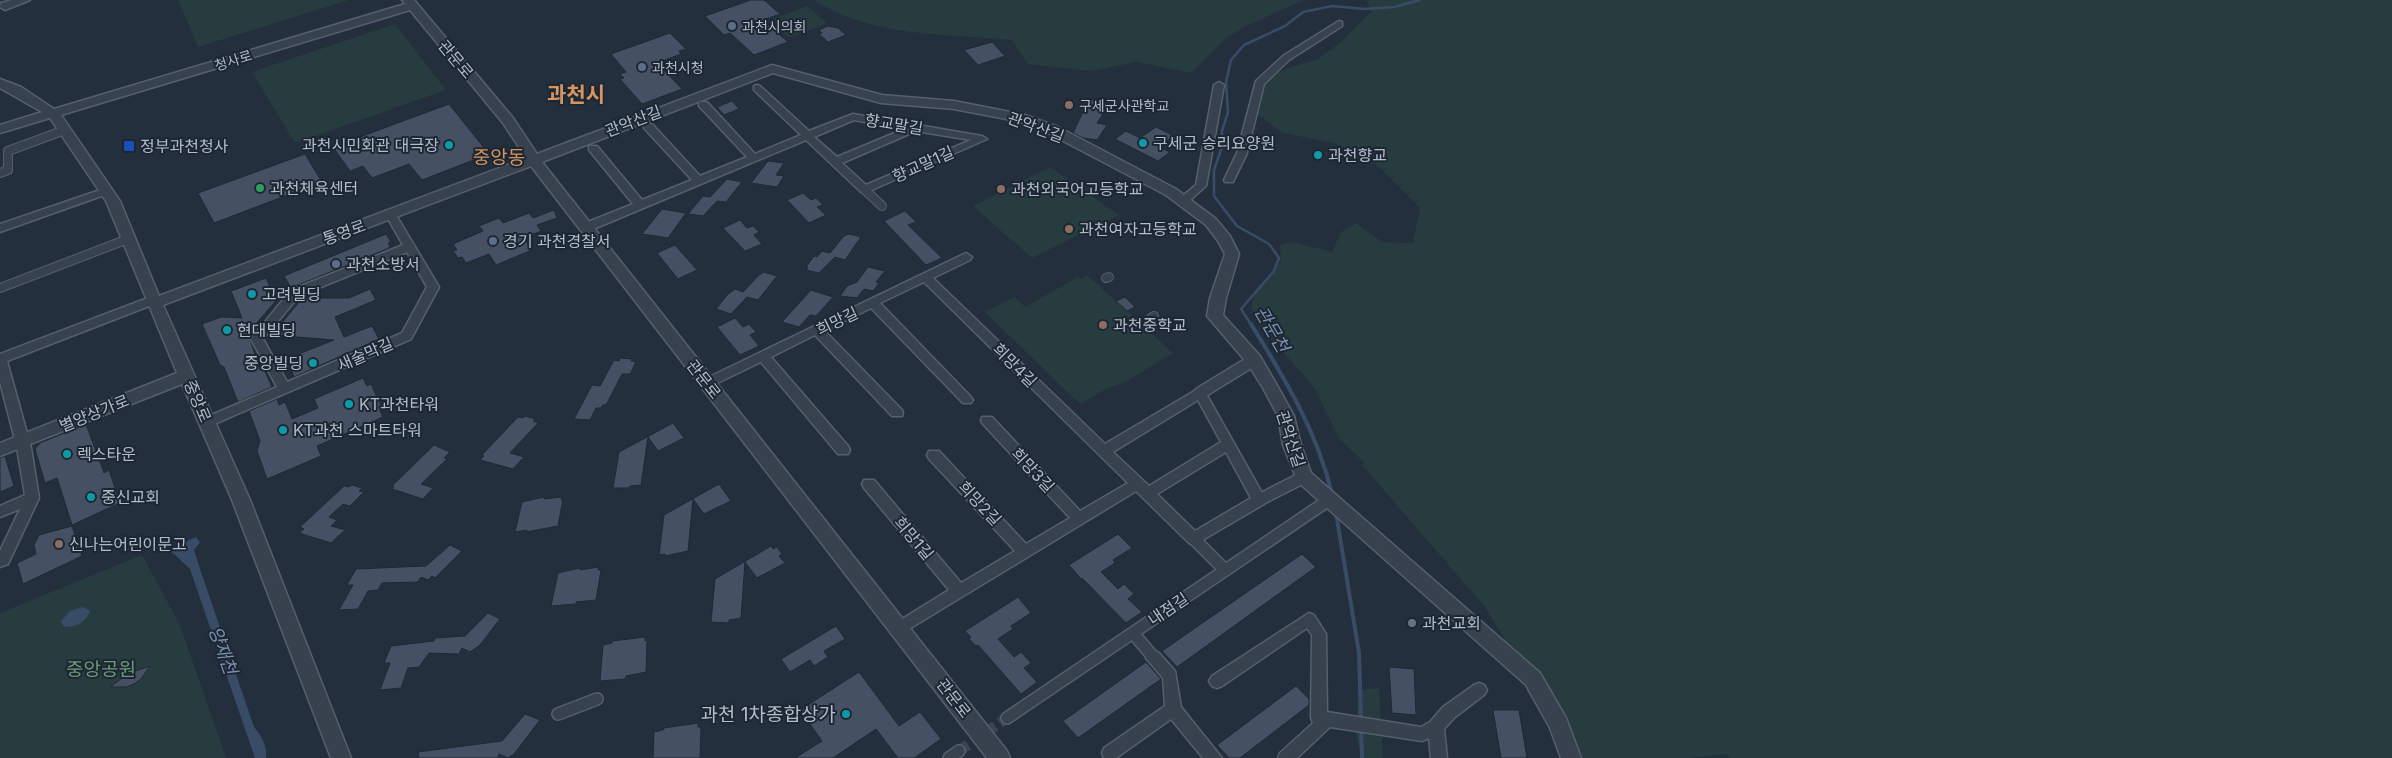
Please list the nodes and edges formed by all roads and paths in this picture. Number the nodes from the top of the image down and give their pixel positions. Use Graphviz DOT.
graph roads {
  1 [pos="24,0"];
  2 [pos="408,2"];
  3 [pos="4,5"];
  4 [pos="1339,24"];
  5 [pos="0,83"];
  6 [pos="1219,86"];
  7 [pos="758,88"];
  8 [pos="703,104"];
  9 [pos="51,111"];
  10 [pos="0,122"];
  11 [pos="648,126"];
  12 [pos="916,127"];
  13 [pos="0,129"];
  14 [pos="65,130"];
  15 [pos="808,135"];
  16 [pos="982,139"];
  17 [pos="593,148"];
  18 [pos="753,158"];
  19 [pos="533,159"];
  20 [pos="835,162"];
  21 [pos="0,173"];
  22 [pos="698,180"];
  23 [pos="1229,180"];
  24 [pos="865,190"];
  25 [pos="106,191"];
  26 [pos="1184,200"];
  27 [pos="640,205"];
  28 [pos="882,206"];
  29 [pos="391,215"];
  30 [pos="587,227"];
  31 [pos="0,228"];
  32 [pos="128,239"];
  33 [pos="409,247"];
  34 [pos="966,257"];
  35 [pos="926,278"];
  36 [pos="0,288"];
  37 [pos="154,301"];
  38 [pos="873,303"];
  39 [pos="817,330"];
  40 [pos="763,356"];
  41 [pos="0,359"];
  42 [pos="1254,360"];
  43 [pos="188,376"];
  44 [pos="707,383"];
  45 [pos="285,389"];
  46 [pos="1200,394"];
  47 [pos="967,400"];
  48 [pos="897,413"];
  49 [pos="987,420"];
  50 [pos="207,422"];
  51 [pos="22,441"];
  52 [pos="1228,444"];
  53 [pos="0,450"];
  54 [pos="843,450"];
  55 [pos="1103,452"];
  56 [pos="934,455"];
  57 [pos="1304,476"];
  58 [pos="869,484"];
  59 [pos="1142,489"];
  60 [pos="32,498"];
  61 [pos="1259,500"];
  62 [pos="1330,501"];
  63 [pos="0,512"];
  64 [pos="1080,520"];
  65 [pos="1194,539"];
  66 [pos="1025,552"];
  67 [pos="0,561"];
  68 [pos="1225,570"];
  69 [pos="959,592"];
  70 [pos="900,628"];
  71 [pos="1133,633"];
  72 [pos="1154,658"];
  73 [pos="1217,681"];
  74 [pos="1479,690"];
  75 [pos="597,699"];
  76 [pos="1173,709"];
  77 [pos="558,714"];
  78 [pos="1007,718"];
  79 [pos="1328,720"];
  80 [pos="1436,726"];
  81 [pos="1110,753"];
  82 [pos="341,758"];
  83 [pos="1000,758"];
  84 [pos="1214,758"];
  85 [pos="1286,758"];
  86 [pos="1439,758"];
  87 [pos="1571,758"];
  1 -- 3 [label="street"];
  2 -- 9 [label="street, 청사로"];
  2 -- 19 [label="street, 관문로"];
  4 -- 23 [label="street"];
  5 -- 9 [label="street, 중앙로"];
  6 -- 26 [label="street"];
  7 -- 15 [label="street"];
  8 -- 18 [label="street"];
  9 -- 10 [label="street"];
  9 -- 13 [label="street"];
  9 -- 14 [label="street, 중앙로"];
  11 -- 22 [label="street"];
  12 -- 15 [label="street, 향교말길"];
  12 -- 16 [label="street, 향교말길"];
  12 -- 20 [label="street"];
  14 -- 21 [label="street"];
  14 -- 25 [label="street, 중앙로"];
  15 -- 18 [label="street, 향교말길"];
  15 -- 20 [label="street"];
  16 -- 24 [label="street, 향교말1길"];
  17 -- 27 [label="street"];
  18 -- 22 [label="street, 향교말길"];
  19 -- 26 [label="street, 관악산길"];
  19 -- 29 [label="street, 통영로"];
  19 -- 30 [label="street, 관문로"];
  20 -- 24 [label="street"];
  22 -- 27 [label="street, 향교말길"];
  24 -- 28 [label="street"];
  25 -- 31 [label="street"];
  25 -- 32 [label="street, 중앙로"];
  26 -- 42 [label="street, 관악산길"];
  27 -- 30 [label="street, 향교말길"];
  29 -- 33 [label="street, 새술막길"];
  29 -- 37 [label="street, 통영로"];
  30 -- 44 [label="street, 관문로"];
  32 -- 36 [label="street"];
  32 -- 37 [label="street, 중앙로"];
  33 -- 45 [label="street, 새술막길"];
  33 -- 45 [label="street"];
  34 -- 35 [label="street, 희망길"];
  35 -- 38 [label="street, 희망길"];
  35 -- 55 [label="street, 희망4길"];
  37 -- 41 [label="street"];
  37 -- 43 [label="street, 중앙로"];
  38 -- 39 [label="street, 희망길"];
  38 -- 47 [label="street"];
  39 -- 40 [label="street, 희망길"];
  39 -- 48 [label="street"];
  40 -- 44 [label="street, 희망길"];
  40 -- 54 [label="street"];
  41 -- 51 [label="street"];
  42 -- 46 [label="street"];
  42 -- 57 [label="street, 관악산길"];
  43 -- 50 [label="street, 중앙로"];
  43 -- 51 [label="street, 별양상가로"];
  44 -- 70 [label="street, 관문로"];
  45 -- 50 [label="street, 새술막길"];
  46 -- 52 [label="street"];
  46 -- 55 [label="street"];
  49 -- 64 [label="street, 희망3길"];
  50 -- 82 [label="street, 중앙로"];
  51 -- 53 [label="street, 별양상가로"];
  51 -- 60 [label="street"];
  52 -- 59 [label="street"];
  52 -- 61 [label="street"];
  55 -- 59 [label="street, 희망4길"];
  56 -- 66 [label="street, 희망2길"];
  57 -- 61 [label="street"];
  57 -- 62 [label="street, 관악산길"];
  58 -- 69 [label="street, 희망1길"];
  59 -- 64 [label="street"];
  59 -- 65 [label="street, 희망4길"];
  60 -- 63 [label="street"];
  60 -- 67 [label="street"];
  61 -- 65 [label="street"];
  62 -- 68 [label="street, 내점길"];
  62 -- 87 [label="street, 관악산길"];
  64 -- 66 [label="street"];
  65 -- 68 [label="street, 희망4길"];
  66 -- 69 [label="street"];
  68 -- 71 [label="street, 내점길"];
  69 -- 70 [label="street"];
  70 -- 83 [label="street, 관문로"];
  71 -- 72 [label="street"];
  71 -- 78 [label="street, 내점길"];
  72 -- 76 [label="street"];
  73 -- 79 [label="street"];
  74 -- 80 [label="street"];
  75 -- 77 [label="street"];
  76 -- 81 [label="street"];
  76 -- 84 [label="street"];
  79 -- 80 [label="street"];
  79 -- 85 [label="street"];
  80 -- 86 [label="street"];
}
